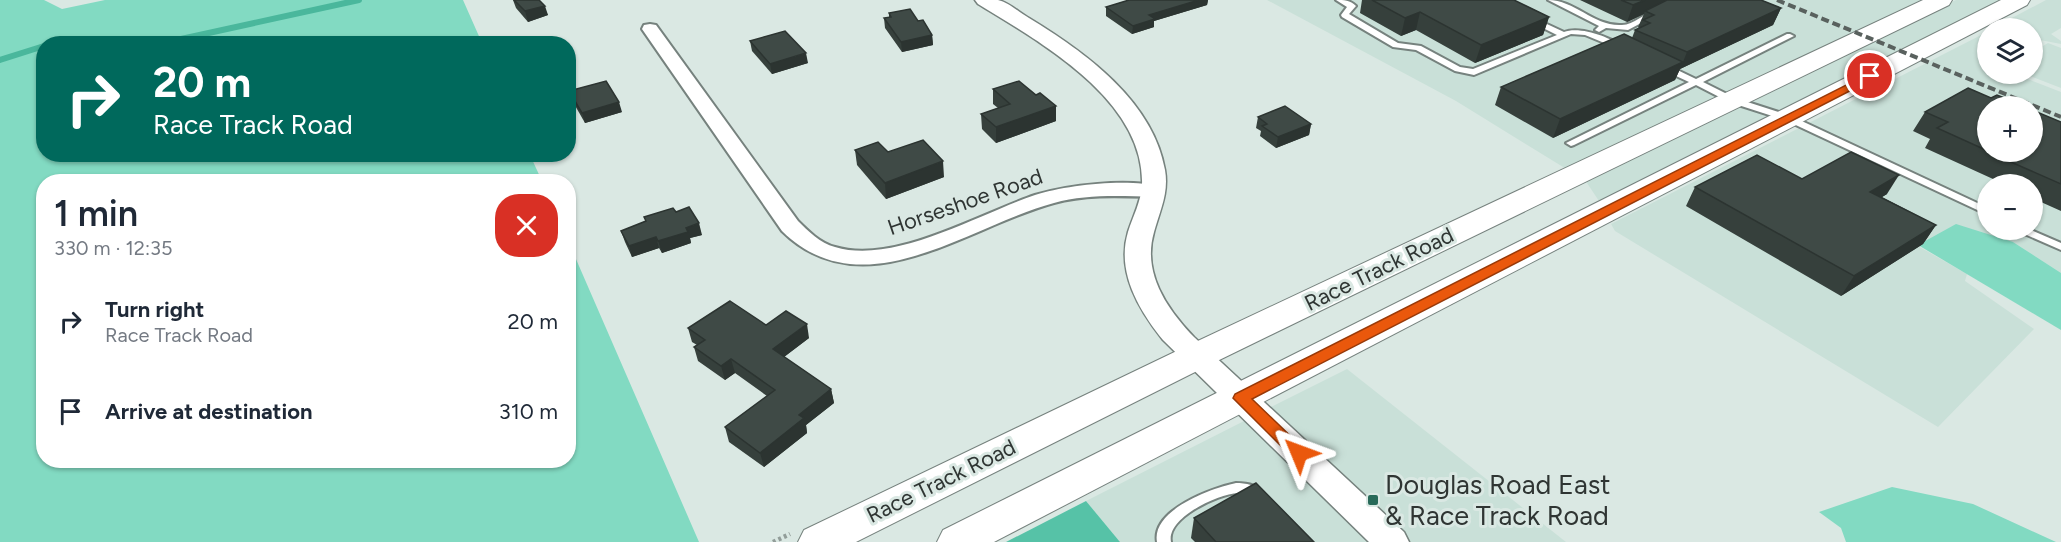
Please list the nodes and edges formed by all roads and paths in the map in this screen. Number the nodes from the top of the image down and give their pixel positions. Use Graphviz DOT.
graph roads {
  1 [pos="985,0"];
  2 [pos="1340,0"];
  3 [pos="1552,0"];
  4 [pos="1941,0"];
  5 [pos="2019,0"];
  6 [pos="1664,9"];
  7 [pos="1524,15"];
  8 [pos="1604,25"];
  9 [pos="650,29"];
  10 [pos="1564,35"];
  11 [pos="1593,36"];
  12 [pos="1790,36"];
  13 [pos="1625,50"];
  14 [pos="1655,64"];
  15 [pos="1696,82"];
  16 [pos="1732,100"];
  17 [pos="1788,118"];
  18 [pos="1571,143"];
  19 [pos="1154,191"];
  20 [pos="1977,207"];
  21 [pos="2043,239"];
  22 [pos="2061,247"];
  23 [pos="1197,356"];
  24 [pos="1241,398"];
  25 [pos="1268,500"];
  26 [pos="818,542"];
  27 [pos="957,542"];
  28 [pos="1164,542"];
  29 [pos="1392,542"];
  1 -- 19 [label="street"];
  2 -- 10 [label="lane"];
  3 -- 8 [label="lane"];
  4 -- 16 [label="main road, Race Track Road"];
  5 -- 17 [label="main road"];
  6 -- 8 [label="lane"];
  7 -- 10 [label="lane"];
  8 -- 11 [label="lane"];
  9 -- 19 [label="street, Horseshoe Road"];
  10 -- 11 [label="lane"];
  11 -- 13 [label="lane"];
  12 -- 15 [label="lane"];
  14 -- 15 [label="lane"];
  15 -- 16 [label="lane"];
  15 -- 18 [label="lane"];
  16 -- 17 [label="lane"];
  16 -- 23 [label="main road, Race Track Road"];
  17 -- 20 [label="lane"];
  17 -- 24 [label="main road"];
  19 -- 23 [label="street"];
  21 -- 22 [label="lane"];
  23 -- 24 [label="street"];
  23 -- 26 [label="main road, Race Track Road"];
  24 -- 27 [label="main road"];
  24 -- 29 [label="street"];
  25 -- 28 [label="lane"];
}
